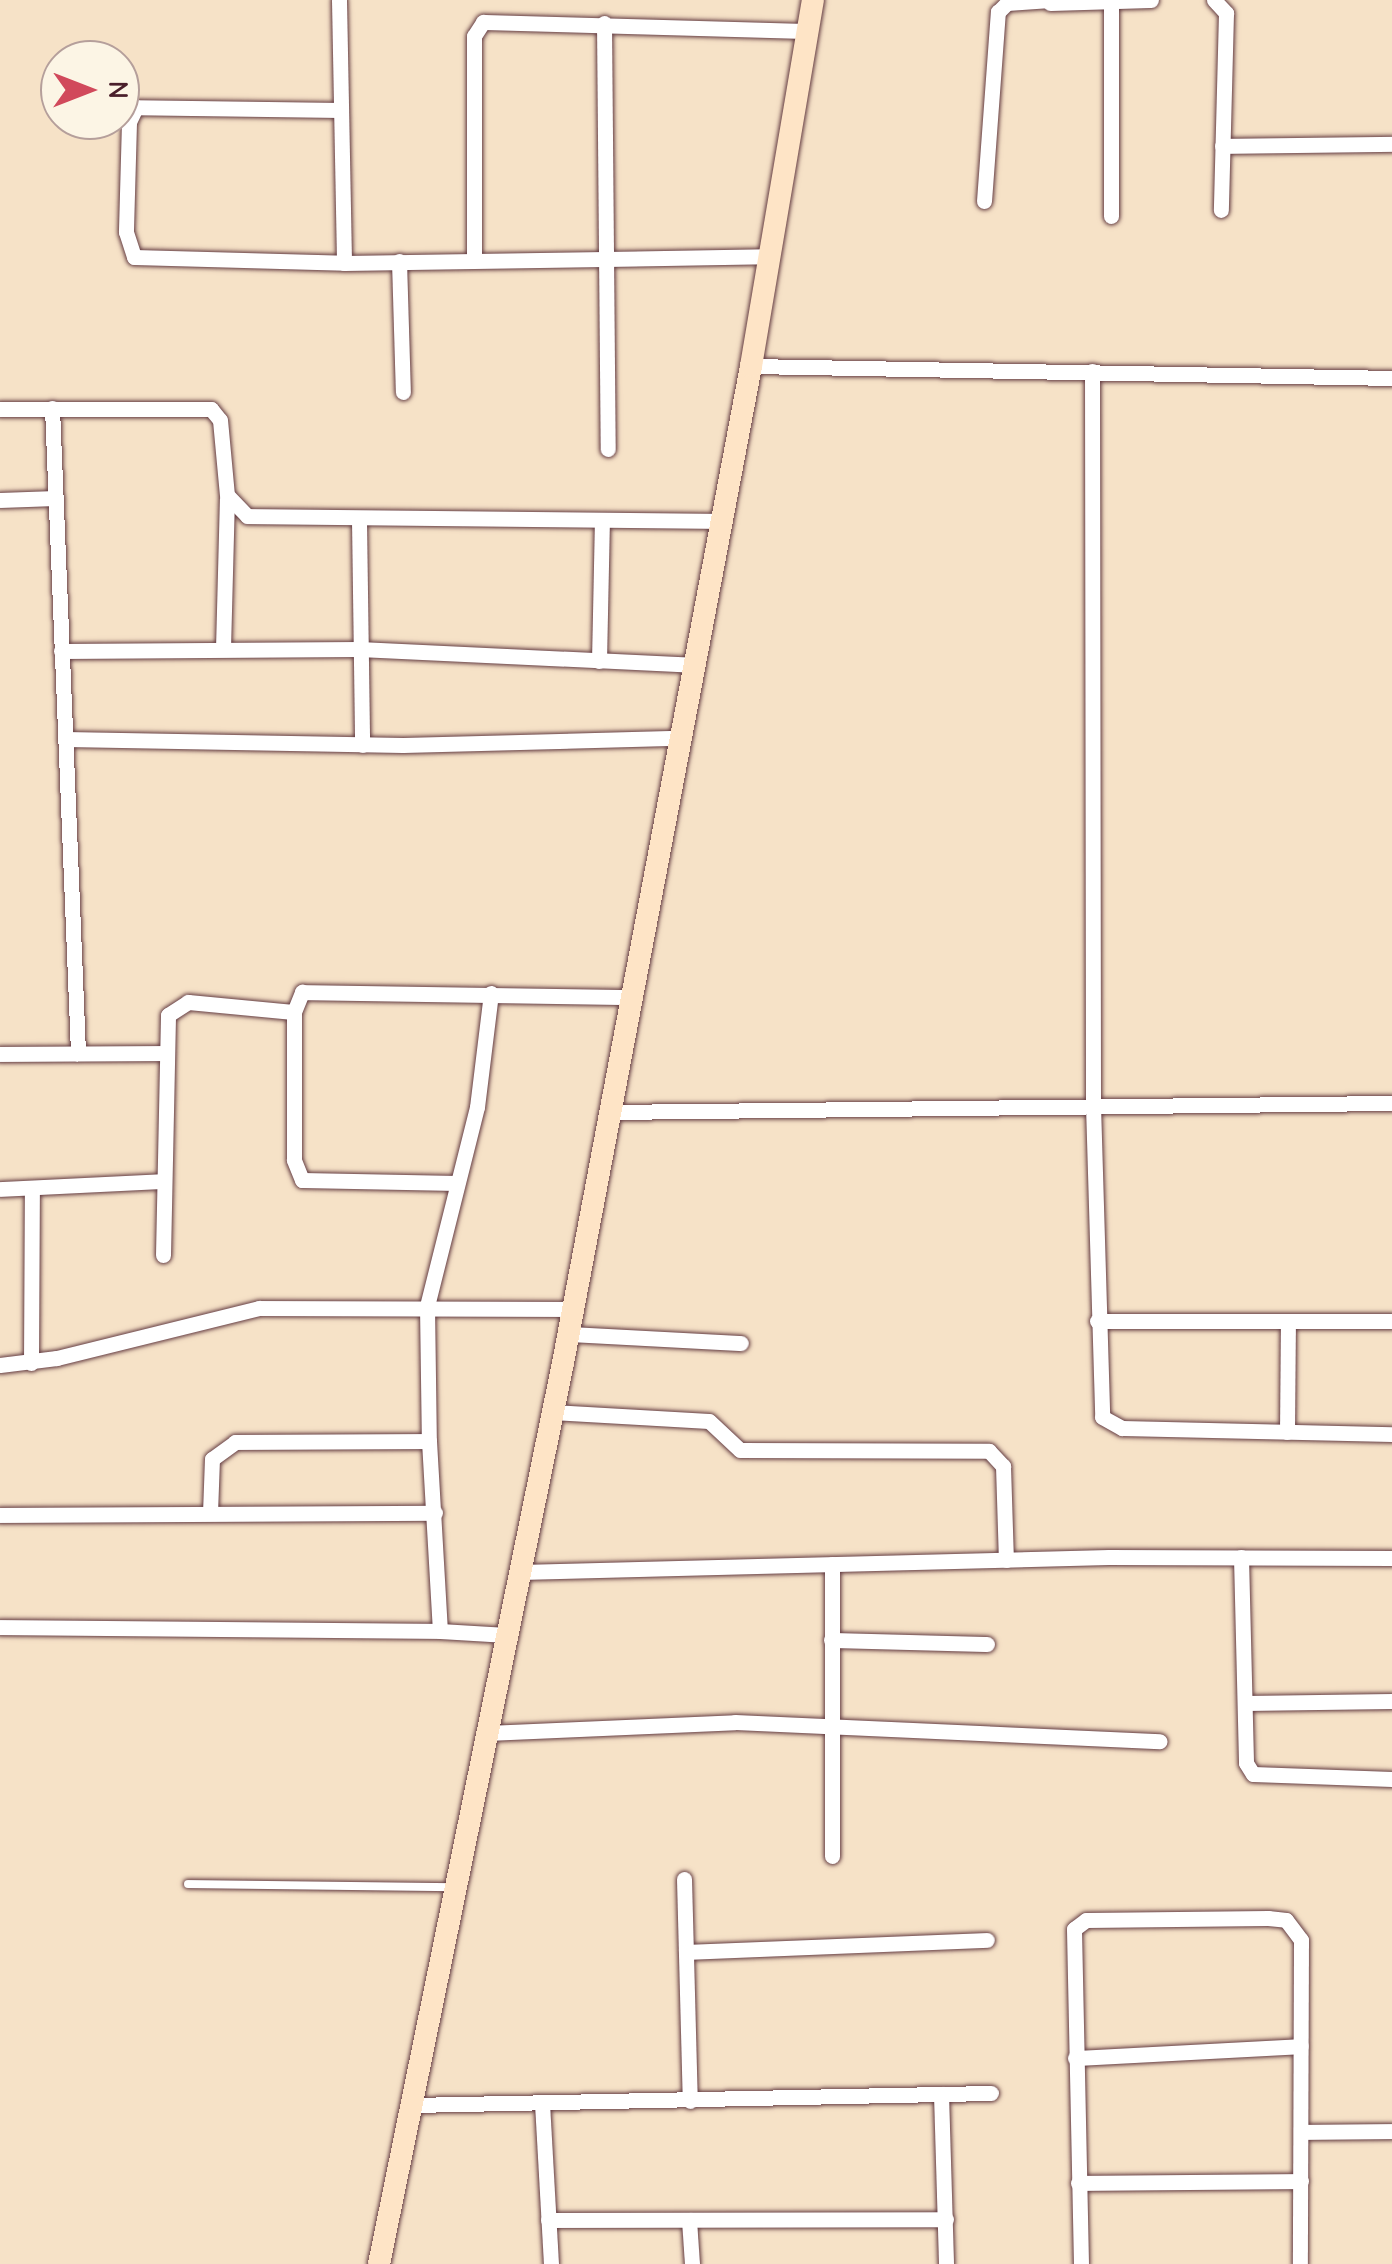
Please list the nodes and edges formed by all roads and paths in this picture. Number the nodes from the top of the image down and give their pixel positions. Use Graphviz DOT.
graph roads {
  1 [pos="339,0"];
  2 [pos="813,0"];
  3 [pos="1151,0"];
  4 [pos="1214,0"];
  5 [pos="1050,1"];
  6 [pos="1112,2"];
  7 [pos="604,23"];
  8 [pos="807,31"];
  9 [pos="341,110"];
  10 [pos="1392,144"];
  11 [pos="1222,146"];
  12 [pos="984,201"];
  13 [pos="1221,210"];
  14 [pos="1111,216"];
  15 [pos="768,256"];
  16 [pos="610,258"];
  17 [pos="474,259"];
  18 [pos="399,262"];
  19 [pos="344,263"];
  20 [pos="751,366"];
  21 [pos="1092,371"];
  22 [pos="1392,378"];
  23 [pos="403,392"];
  24 [pos="52,408"];
  25 [pos="0,409"];
  26 [pos="608,449"];
  27 [pos="227,495"];
  28 [pos="55,498"];
  29 [pos="0,500"];
  30 [pos="359,520"];
  31 [pos="602,520"];
  32 [pos="720,521"];
  33 [pos="359,648"];
  34 [pos="222,650"];
  35 [pos="62,652"];
  36 [pos="599,661"];
  37 [pos="692,665"];
  38 [pos="679,738"];
  39 [pos="66,739"];
  40 [pos="362,745"];
  41 [pos="492,993"];
  42 [pos="630,997"];
  43 [pos="294,1012"];
  44 [pos="78,1053"];
  45 [pos="164,1053"];
  46 [pos="0,1054"];
  47 [pos="1392,1103"];
  48 [pos="1092,1105"];
  49 [pos="609,1112"];
  50 [pos="164,1182"];
  51 [pos="457,1184"];
  52 [pos="32,1188"];
  53 [pos="0,1190"];
  54 [pos="163,1255"];
  55 [pos="427,1306"];
  56 [pos="572,1308"];
  57 [pos="1097,1321"];
  58 [pos="1288,1322"];
  59 [pos="1392,1322"];
  60 [pos="568,1334"];
  61 [pos="741,1343"];
  62 [pos="31,1363"];
  63 [pos="0,1365"];
  64 [pos="552,1412"];
  65 [pos="1287,1432"];
  66 [pos="1392,1434"];
  67 [pos="430,1441"];
  68 [pos="210,1513"];
  69 [pos="435,1513"];
  70 [pos="0,1516"];
  71 [pos="1241,1558"];
  72 [pos="1392,1558"];
  73 [pos="1006,1560"];
  74 [pos="832,1564"];
  75 [pos="520,1572"];
  76 [pos="0,1628"];
  77 [pos="440,1631"];
  78 [pos="507,1635"];
  79 [pos="831,1640"];
  80 [pos="988,1644"];
  81 [pos="1392,1701"];
  82 [pos="1244,1703"];
  83 [pos="830,1725"];
  84 [pos="487,1733"];
  85 [pos="1160,1741"];
  86 [pos="1392,1779"];
  87 [pos="832,1856"];
  88 [pos="684,1879"];
  89 [pos="188,1884"];
  90 [pos="456,1887"];
  91 [pos="987,1940"];
  92 [pos="686,1952"];
  93 [pos="1301,2046"];
  94 [pos="1075,2058"];
  95 [pos="992,2093"];
  96 [pos="940,2094"];
  97 [pos="690,2101"];
  98 [pos="542,2103"];
  99 [pos="412,2105"];
  100 [pos="1392,2131"];
  101 [pos="1301,2132"];
  102 [pos="1300,2181"];
  103 [pos="1078,2183"];
  104 [pos="946,2219"];
  105 [pos="548,2220"];
  106 [pos="689,2220"];
  107 [pos="380,2264"];
  108 [pos="551,2264"];
  109 [pos="692,2264"];
  110 [pos="946,2264"];
  111 [pos="1081,2264"];
  112 [pos="1300,2264"];
  1 -- 9 [label="street"];
  2 -- 8 [label="street"];
  3 -- 6 [label="street"];
  4 -- 11 [label="street"];
  5 -- 6 [label="street"];
  5 -- 12 [label="street"];
  6 -- 14 [label="street"];
  7 -- 8 [label="street"];
  7 -- 16 [label="street"];
  7 -- 17 [label="street"];
  8 -- 15 [label="street"];
  9 -- 19 [label="street"];
  9 -- 19 [label="street"];
  10 -- 11 [label="street"];
  11 -- 13 [label="street"];
  15 -- 16 [label="street"];
  15 -- 20 [label="street"];
  16 -- 17 [label="street"];
  16 -- 26 [label="street"];
  17 -- 18 [label="street"];
  18 -- 19 [label="street"];
  18 -- 23 [label="street"];
  20 -- 21 [label="street"];
  20 -- 32 [label="street"];
  21 -- 22 [label="street"];
  21 -- 48 [label="street"];
  24 -- 25 [label="street"];
  24 -- 27 [label="street"];
  24 -- 28 [label="street"];
  27 -- 30 [label="street"];
  27 -- 34 [label="street"];
  28 -- 29 [label="street"];
  28 -- 35 [label="street"];
  30 -- 31 [label="street"];
  30 -- 33 [label="street"];
  31 -- 32 [label="street"];
  31 -- 36 [label="street"];
  32 -- 37 [label="street"];
  33 -- 34 [label="street"];
  33 -- 36 [label="street"];
  33 -- 40 [label="street"];
  34 -- 35 [label="street"];
  35 -- 39 [label="street"];
  36 -- 37 [label="street"];
  37 -- 38 [label="street"];
  38 -- 40 [label="street"];
  38 -- 42 [label="street"];
  39 -- 40 [label="street"];
  39 -- 44 [label="street"];
  41 -- 42 [label="street"];
  41 -- 43 [label="street"];
  41 -- 51 [label="street"];
  42 -- 49 [label="street"];
  43 -- 45 [label="street"];
  43 -- 51 [label="street"];
  44 -- 45 [label="street"];
  44 -- 46 [label="street"];
  45 -- 50 [label="street"];
  47 -- 48 [label="street"];
  48 -- 49 [label="street"];
  48 -- 57 [label="street"];
  49 -- 56 [label="street"];
  50 -- 52 [label="street"];
  50 -- 54 [label="street"];
  51 -- 55 [label="street"];
  52 -- 53 [label="street"];
  52 -- 62 [label="street"];
  55 -- 56 [label="street"];
  55 -- 62 [label="street"];
  55 -- 67 [label="street"];
  56 -- 60 [label="street"];
  57 -- 58 [label="street"];
  57 -- 65 [label="street"];
  58 -- 59 [label="street"];
  58 -- 65 [label="street"];
  60 -- 61 [label="street"];
  60 -- 64 [label="street"];
  62 -- 63 [label="street"];
  64 -- 73 [label="street"];
  64 -- 75 [label="street"];
  65 -- 66 [label="street"];
  67 -- 68 [label="street"];
  67 -- 69 [label="street"];
  68 -- 69 [label="street"];
  68 -- 70 [label="street"];
  69 -- 77 [label="street"];
  71 -- 72 [label="street"];
  71 -- 73 [label="street"];
  71 -- 82 [label="street"];
  73 -- 74 [label="street"];
  74 -- 75 [label="street"];
  74 -- 79 [label="street"];
  75 -- 78 [label="street"];
  76 -- 77 [label="street"];
  77 -- 78 [label="street"];
  78 -- 84 [label="street"];
  79 -- 80 [label="street"];
  79 -- 83 [label="street"];
  81 -- 82 [label="street"];
  82 -- 86 [label="street"];
  83 -- 84 [label="street"];
  83 -- 85 [label="street"];
  83 -- 87 [label="street"];
  84 -- 90 [label="street"];
  88 -- 92 [label="street"];
  89 -- 90 [label="lane"];
  90 -- 99 [label="street"];
  91 -- 92 [label="street"];
  92 -- 97 [label="street"];
  93 -- 94 [label="street"];
  93 -- 94 [label="street"];
  93 -- 101 [label="street"];
  94 -- 103 [label="street"];
  95 -- 96 [label="street"];
  96 -- 97 [label="street"];
  96 -- 104 [label="street"];
  97 -- 98 [label="street"];
  98 -- 99 [label="street"];
  98 -- 105 [label="street"];
  99 -- 107 [label="street"];
  100 -- 101 [label="street"];
  101 -- 102 [label="street"];
  102 -- 103 [label="street"];
  102 -- 112 [label="street"];
  103 -- 111 [label="street"];
  104 -- 106 [label="street"];
  104 -- 110 [label="street"];
  105 -- 106 [label="street"];
  105 -- 108 [label="street"];
  106 -- 109 [label="street"];
}
